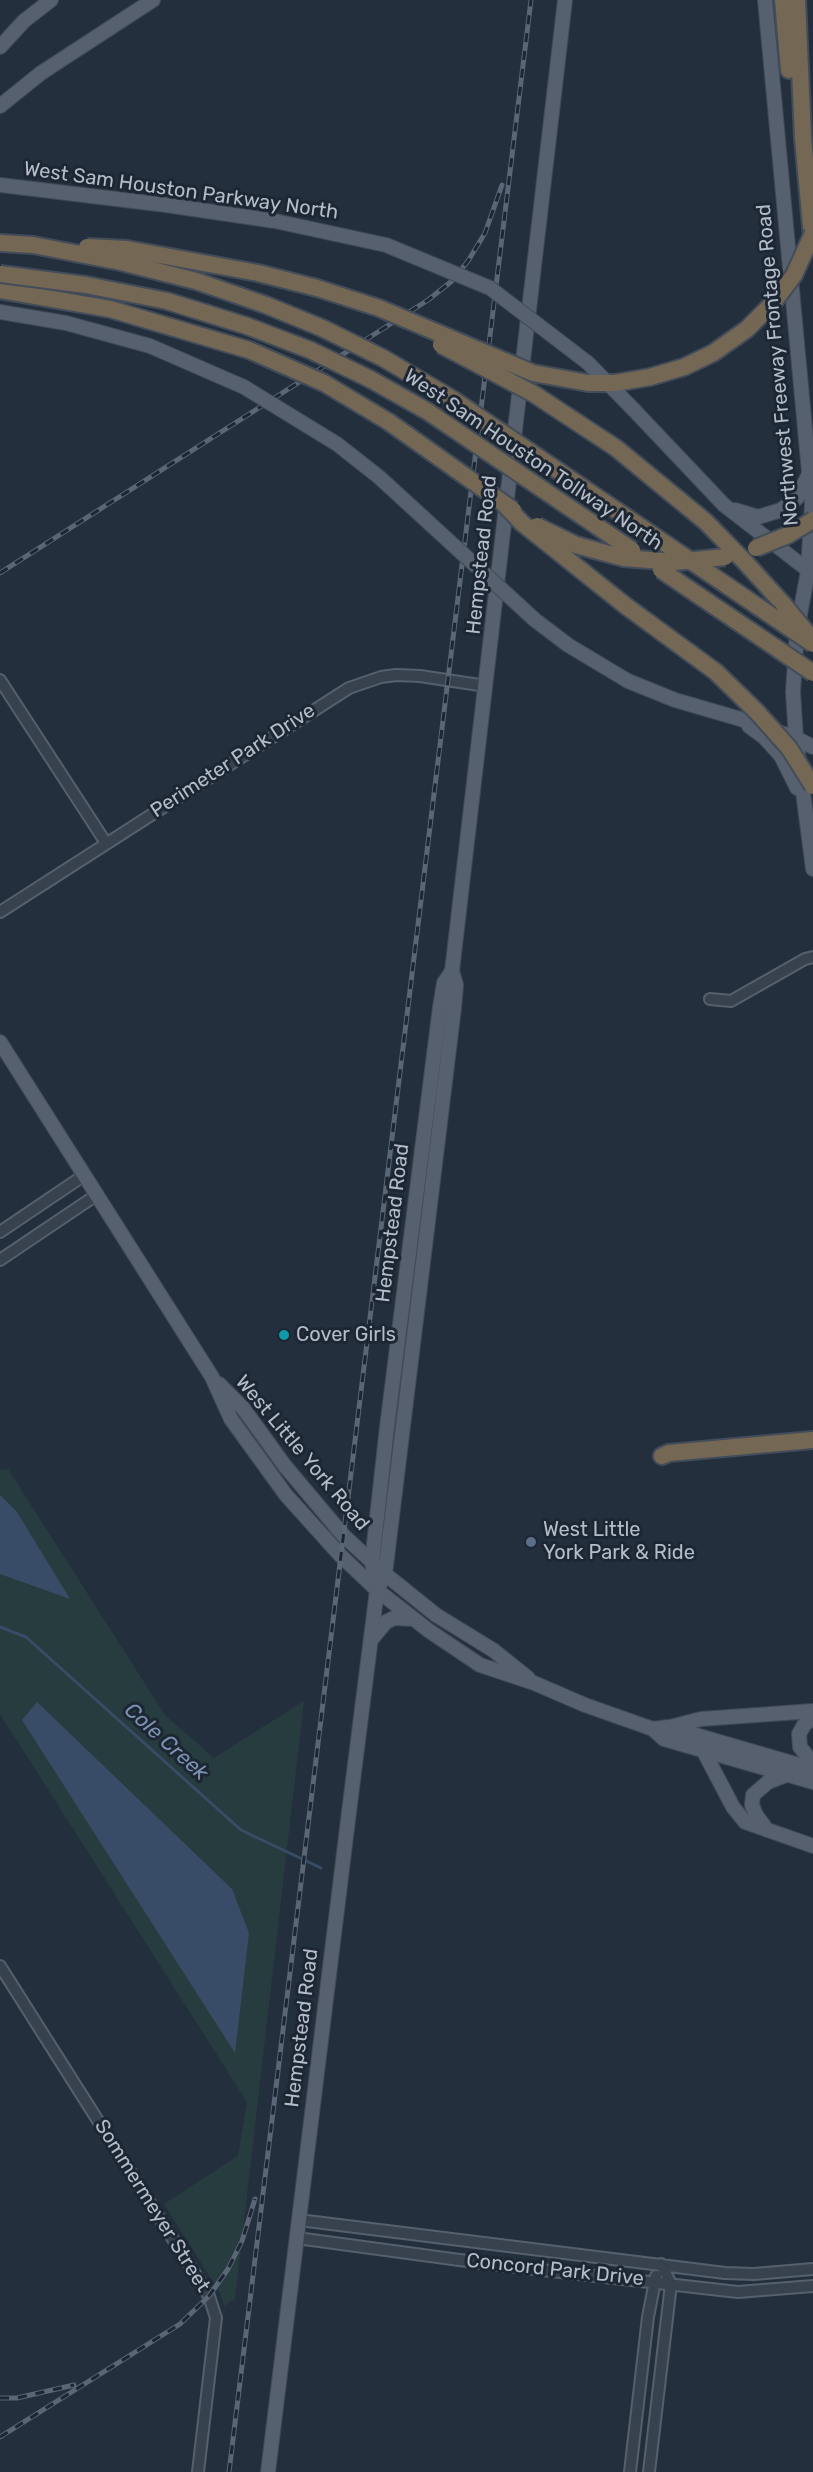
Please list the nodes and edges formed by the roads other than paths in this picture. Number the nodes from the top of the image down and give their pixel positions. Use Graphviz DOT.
graph roads {
  1 [pos="51,0"];
  2 [pos="153,0"];
  3 [pos="566,0"];
  4 [pos="765,0"];
  5 [pos="783,0"];
  6 [pos="796,0"];
  7 [pos="0,47"];
  8 [pos="0,106"];
  9 [pos="803,138"];
  10 [pos="0,175"];
  11 [pos="0,185"];
  12 [pos="16,186"];
  13 [pos="813,233"];
  14 [pos="0,243"];
  15 [pos="33,245"];
  16 [pos="813,247"];
  17 [pos="199,263"];
  18 [pos="0,274"];
  19 [pos="0,290"];
  20 [pos="0,312"];
  21 [pos="809,472"];
  22 [pos="504,504"];
  23 [pos="724,505"];
  24 [pos="813,511"];
  25 [pos="811,572"];
  26 [pos="813,642"];
  27 [pos="813,673"];
  28 [pos="0,680"];
  29 [pos="486,686"];
  30 [pos="737,718"];
  31 [pos="796,738"];
  32 [pos="813,747"];
  33 [pos="813,786"];
  34 [pos="804,803"];
  35 [pos="813,821"];
  36 [pos="808,838"];
  37 [pos="106,843"];
  38 [pos="813,869"];
  39 [pos="0,912"];
  40 [pos="813,957"];
  41 [pos="452,971"];
  42 [pos="710,999"];
  43 [pos="0,1042"];
  44 [pos="83,1176"];
  45 [pos="96,1196"];
  46 [pos="0,1232"];
  47 [pos="0,1260"];
  48 [pos="213,1377"];
  49 [pos="806,1444"];
  50 [pos="372,1562"];
  51 [pos="385,1574"];
  52 [pos="377,1590"];
  53 [pos="414,1619"];
  54 [pos="371,1640"];
  55 [pos="534,1683"];
  56 [pos="813,1711"];
  57 [pos="813,1718"];
  58 [pos="661,1728"];
  59 [pos="702,1750"];
  60 [pos="813,1763"];
  61 [pos="813,1768"];
  62 [pos="786,1775"];
  63 [pos="813,1782"];
  64 [pos="767,1830"];
  65 [pos="813,1846"];
  66 [pos="0,1966"];
  67 [pos="299,2220"];
  68 [pos="297,2238"];
  69 [pos="491,2244"];
  70 [pos="489,2264"];
  71 [pos="661,2264"];
  72 [pos="813,2269"];
  73 [pos="654,2281"];
  74 [pos="671,2284"];
  75 [pos="813,2286"];
  76 [pos="633,2442"];
  77 [pos="651,2455"];
  78 [pos="198,2472"];
  79 [pos="268,2472"];
  80 [pos="630,2472"];
  81 [pos="648,2472"];
  1 -- 7 [label="main road"];
  2 -- 8 [label="main road"];
  3 -- 29 [label="main road, Hempstead Road"];
  4 -- 21 [label="main road, Northwest Freeway Frontage Road"];
  5 -- 9 [label="highway"];
  6 -- 9 [label="highway"];
  9 -- 16 [label="highway"];
  10 -- 12 [label="main road"];
  11 -- 12 [label="main road, West Sam Houston Parkway North"];
  12 -- 23 [label="main road, West Sam Houston Parkway North, bridge"];
  13 -- 17 [label="highway, bridge"];
  14 -- 15 [label="highway, West Sam Houston Tollway North"];
  15 -- 17 [label="highway, bridge"];
  15 -- 26 [label="highway, West Sam Houston Tollway North, bridge"];
  17 -- 26 [label="highway, bridge"];
  18 -- 27 [label="highway, West Sam Houston Tollway North, bridge"];
  19 -- 22 [label="highway, bridge"];
  20 -- 30 [label="main road, bridge"];
  21 -- 23 [label="main road"];
  21 -- 24 [label="main road, Northwest Freeway Frontage Road"];
  22 -- 24 [label="highway, bridge"];
  22 -- 33 [label="highway, bridge"];
  23 -- 25 [label="main road, West Sam Houston Parkway North"];
  24 -- 25 [label="main road, Northwest Freeway Frontage Road"];
  25 -- 31 [label="main road, Northwest Freeway Frontage Road"];
  28 -- 37 [label="street"];
  29 -- 37 [label="street, Perimeter Park Drive"];
  29 -- 41 [label="main road, Hempstead Road"];
  30 -- 31 [label="main road"];
  30 -- 34 [label="main road"];
  31 -- 32 [label="main road"];
  31 -- 34 [label="main road, Northwest Freeway Frontage Road"];
  34 -- 36 [label="main road, Northwest Freeway Frontage Road"];
  35 -- 36 [label="main road"];
  36 -- 38 [label="main road, Northwest Freeway Frontage Road"];
  37 -- 39 [label="street, Perimeter Park Drive"];
  40 -- 42 [label="street"];
  41 -- 50 [label="main road, Hempstead Road"];
  41 -- 51 [label="main road, Hempstead Road"];
  43 -- 44 [label="main road, West Little York Road"];
  44 -- 45 [label="main road, West Little York Road"];
  44 -- 46 [label="street"];
  45 -- 47 [label="street"];
  45 -- 48 [label="main road, West Little York Road"];
  48 -- 50 [label="main road, West Little York Road"];
  48 -- 52 [label="main road, West Little York Road"];
  49 -- 49 [label="highway"];
  50 -- 51 [label="main road, West Little York Road"];
  50 -- 52 [label="main road, Hempstead Road"];
  51 -- 52 [label="main road, Hempstead Road"];
  51 -- 55 [label="main road, West Little York Road"];
  52 -- 53 [label="main road, West Little York Road"];
  52 -- 54 [label="main road, Hempstead Road"];
  53 -- 54 [label="main road"];
  53 -- 55 [label="main road, West Little York Road"];
  54 -- 67 [label="main road, Hempstead Road"];
  55 -- 58 [label="main road, West Little York Road"];
  56 -- 58 [label="main road"];
  57 -- 60 [label="main road"];
  58 -- 59 [label="main road, West Little York Road"];
  58 -- 61 [label="main road, West Little York Road"];
  59 -- 62 [label="main road, West Little York Road"];
  59 -- 64 [label="main road"];
  62 -- 63 [label="main road, West Little York Road"];
  62 -- 64 [label="main road"];
  64 -- 65 [label="main road"];
  66 -- 78 [label="street, Sommermeyer Street"];
  67 -- 68 [label="main road, Hempstead Road"];
  67 -- 69 [label="street, Concord Park Drive"];
  68 -- 70 [label="street, Concord Park Drive"];
  68 -- 79 [label="main road, Hempstead Road"];
  69 -- 70 [label="street"];
  69 -- 71 [label="street, Concord Park Drive"];
  70 -- 73 [label="street, Concord Park Drive"];
  71 -- 72 [label="street, Concord Park Drive"];
  71 -- 73 [label="street"];
  71 -- 74 [label="street"];
  73 -- 74 [label="street, Concord Park Drive"];
  73 -- 76 [label="street"];
  74 -- 75 [label="street, Concord Park Drive"];
  74 -- 77 [label="street"];
  76 -- 77 [label="street"];
  76 -- 80 [label="street"];
  77 -- 81 [label="street"];
}
